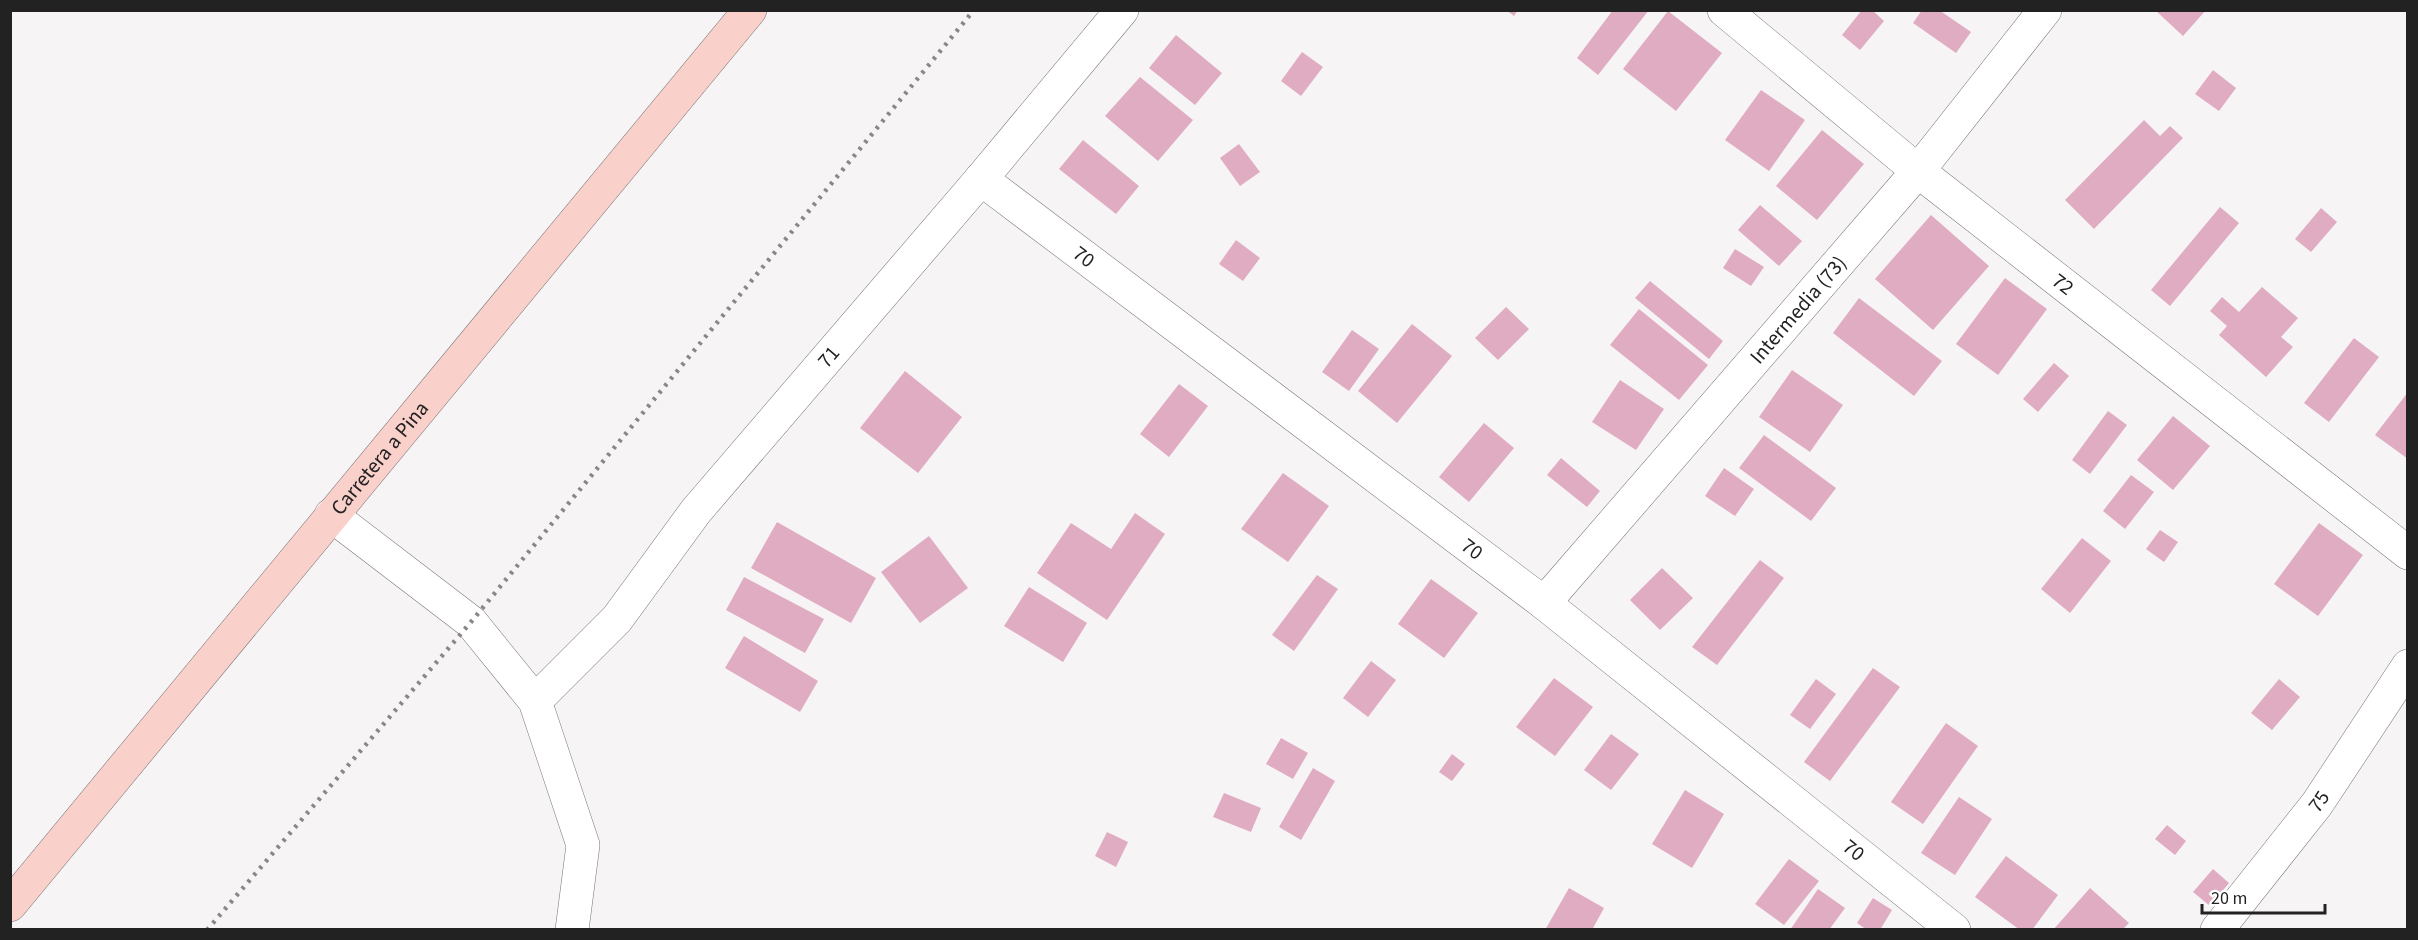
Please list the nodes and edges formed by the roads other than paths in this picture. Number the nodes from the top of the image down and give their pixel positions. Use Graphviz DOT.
graph roads {
  1 [pos="750,10"];
  2 [pos="1122,10"];
  3 [pos="1724,10"];
  4 [pos="2045,10"];
  5 [pos="1917,171"];
  6 [pos="981,179"];
  7 [pos="331,515"];
  8 [pos="2408,553"];
  9 [pos="1544,603"];
  10 [pos="2408,666"];
  11 [pos="535,701"];
  12 [pos="10,905"];
  13 [pos="572,930"];
  14 [pos="1954,930"];
  15 [pos="2217,930"];
  1 -- 7 [label="street, Carretera a Pina"];
  2 -- 6 [label="street, 71"];
  3 -- 5 [label="street, 72"];
  4 -- 5 [label="street, Intermedia (73)"];
  5 -- 8 [label="street, 72"];
  5 -- 9 [label="street, Intermedia (73)"];
  6 -- 9 [label="street, 70"];
  6 -- 11 [label="street, 71"];
  7 -- 11 [label="street"];
  7 -- 12 [label="street, Carretera a Pina"];
  9 -- 14 [label="street, 70"];
  10 -- 15 [label="street, 75"];
  11 -- 13 [label="street"];
}
